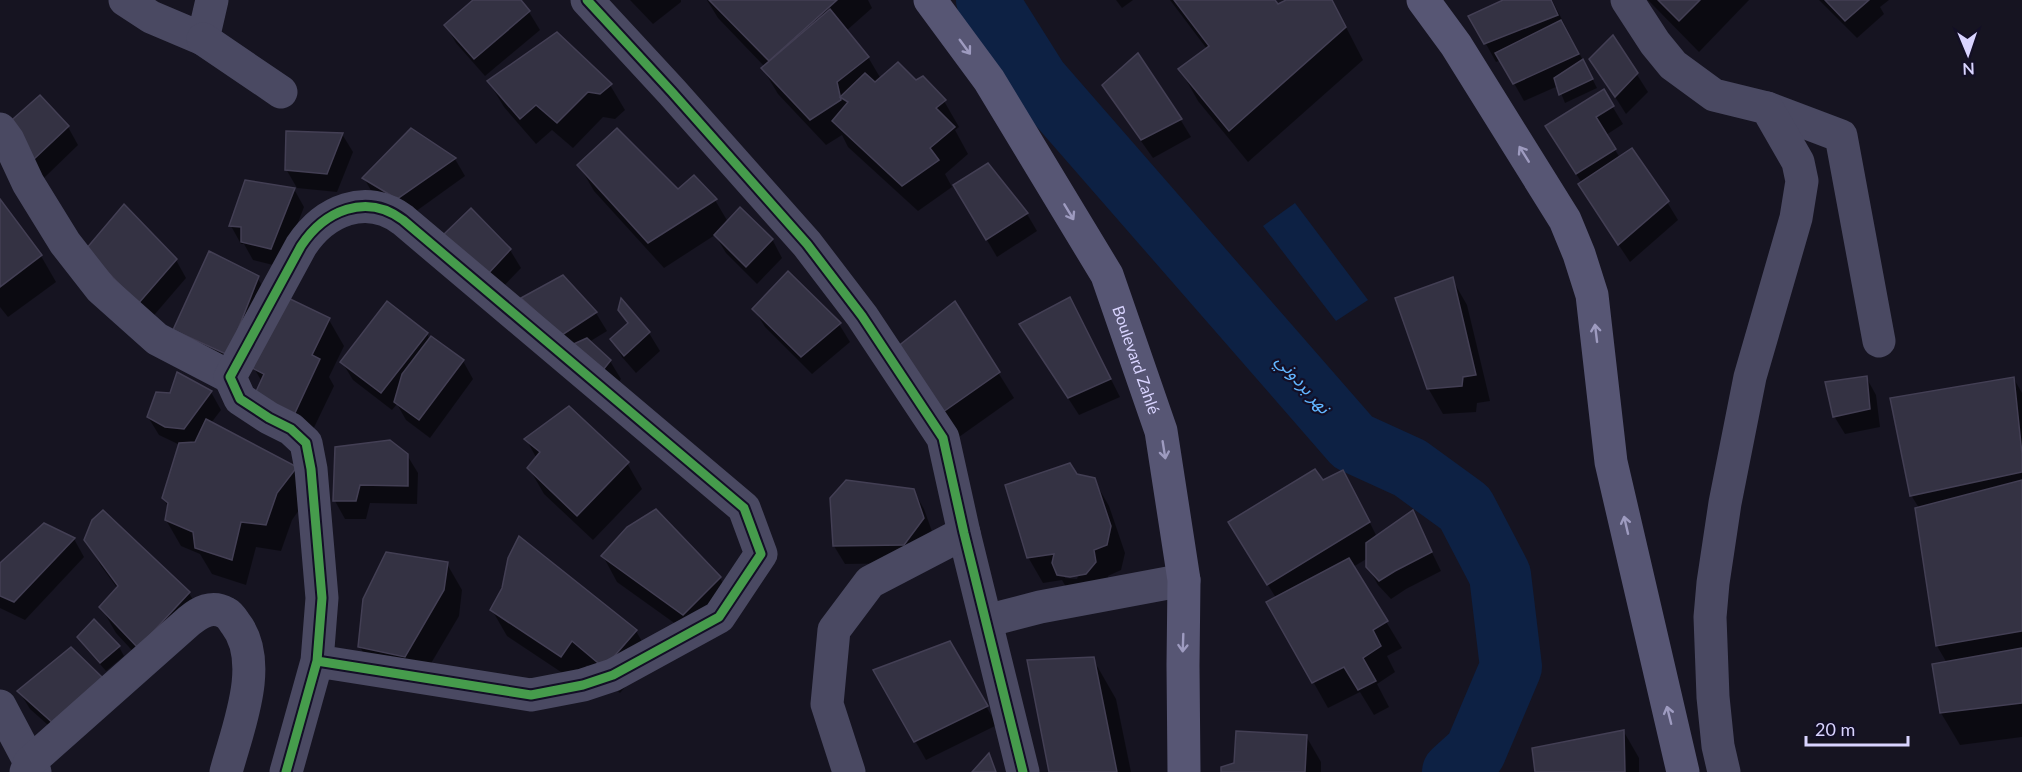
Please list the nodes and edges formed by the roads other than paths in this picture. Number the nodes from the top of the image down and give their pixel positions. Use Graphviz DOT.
graph roads {
  1 [pos="125,0"];
  2 [pos="212,0"];
  3 [pos="587,0"];
  4 [pos="930,0"];
  5 [pos="1423,0"];
  6 [pos="1627,0"];
  7 [pos="203,39"];
  8 [pos="281,92"];
  9 [pos="1767,108"];
  10 [pos="0,129"];
  11 [pos="1879,341"];
  12 [pos="230,377"];
  13 [pos="963,533"];
  14 [pos="1184,580"];
  15 [pos="986,621"];
  16 [pos="317,662"];
  17 [pos="0,706"];
  18 [pos="30,769"];
  19 [pos="226,772"];
  20 [pos="285,772"];
  21 [pos="849,772"];
  22 [pos="1023,772"];
  23 [pos="1184,772"];
  24 [pos="1683,772"];
  25 [pos="1724,772"];
  1 -- 7 [label="street"];
  2 -- 7 [label="street"];
  3 -- 13 [label="street"];
  4 -- 14 [label="main road, Boulevard Zahlé, one-way"];
  24 -- 5 [label="main road, one-way"];
  6 -- 9 [label="street"];
  7 -- 8 [label="street"];
  9 -- 11 [label="street"];
  9 -- 25 [label="street"];
  10 -- 12 [label="street"];
  12 -- 16 [label="street"];
  12 -- 16 [label="street"];
  13 -- 15 [label="street"];
  13 -- 21 [label="street"];
  14 -- 15 [label="street"];
  14 -- 23 [label="main road, Boulevard Zahlé, one-way"];
  15 -- 22 [label="street"];
  16 -- 20 [label="street"];
  17 -- 18 [label="street"];
  18 -- 19 [label="street"];
}
